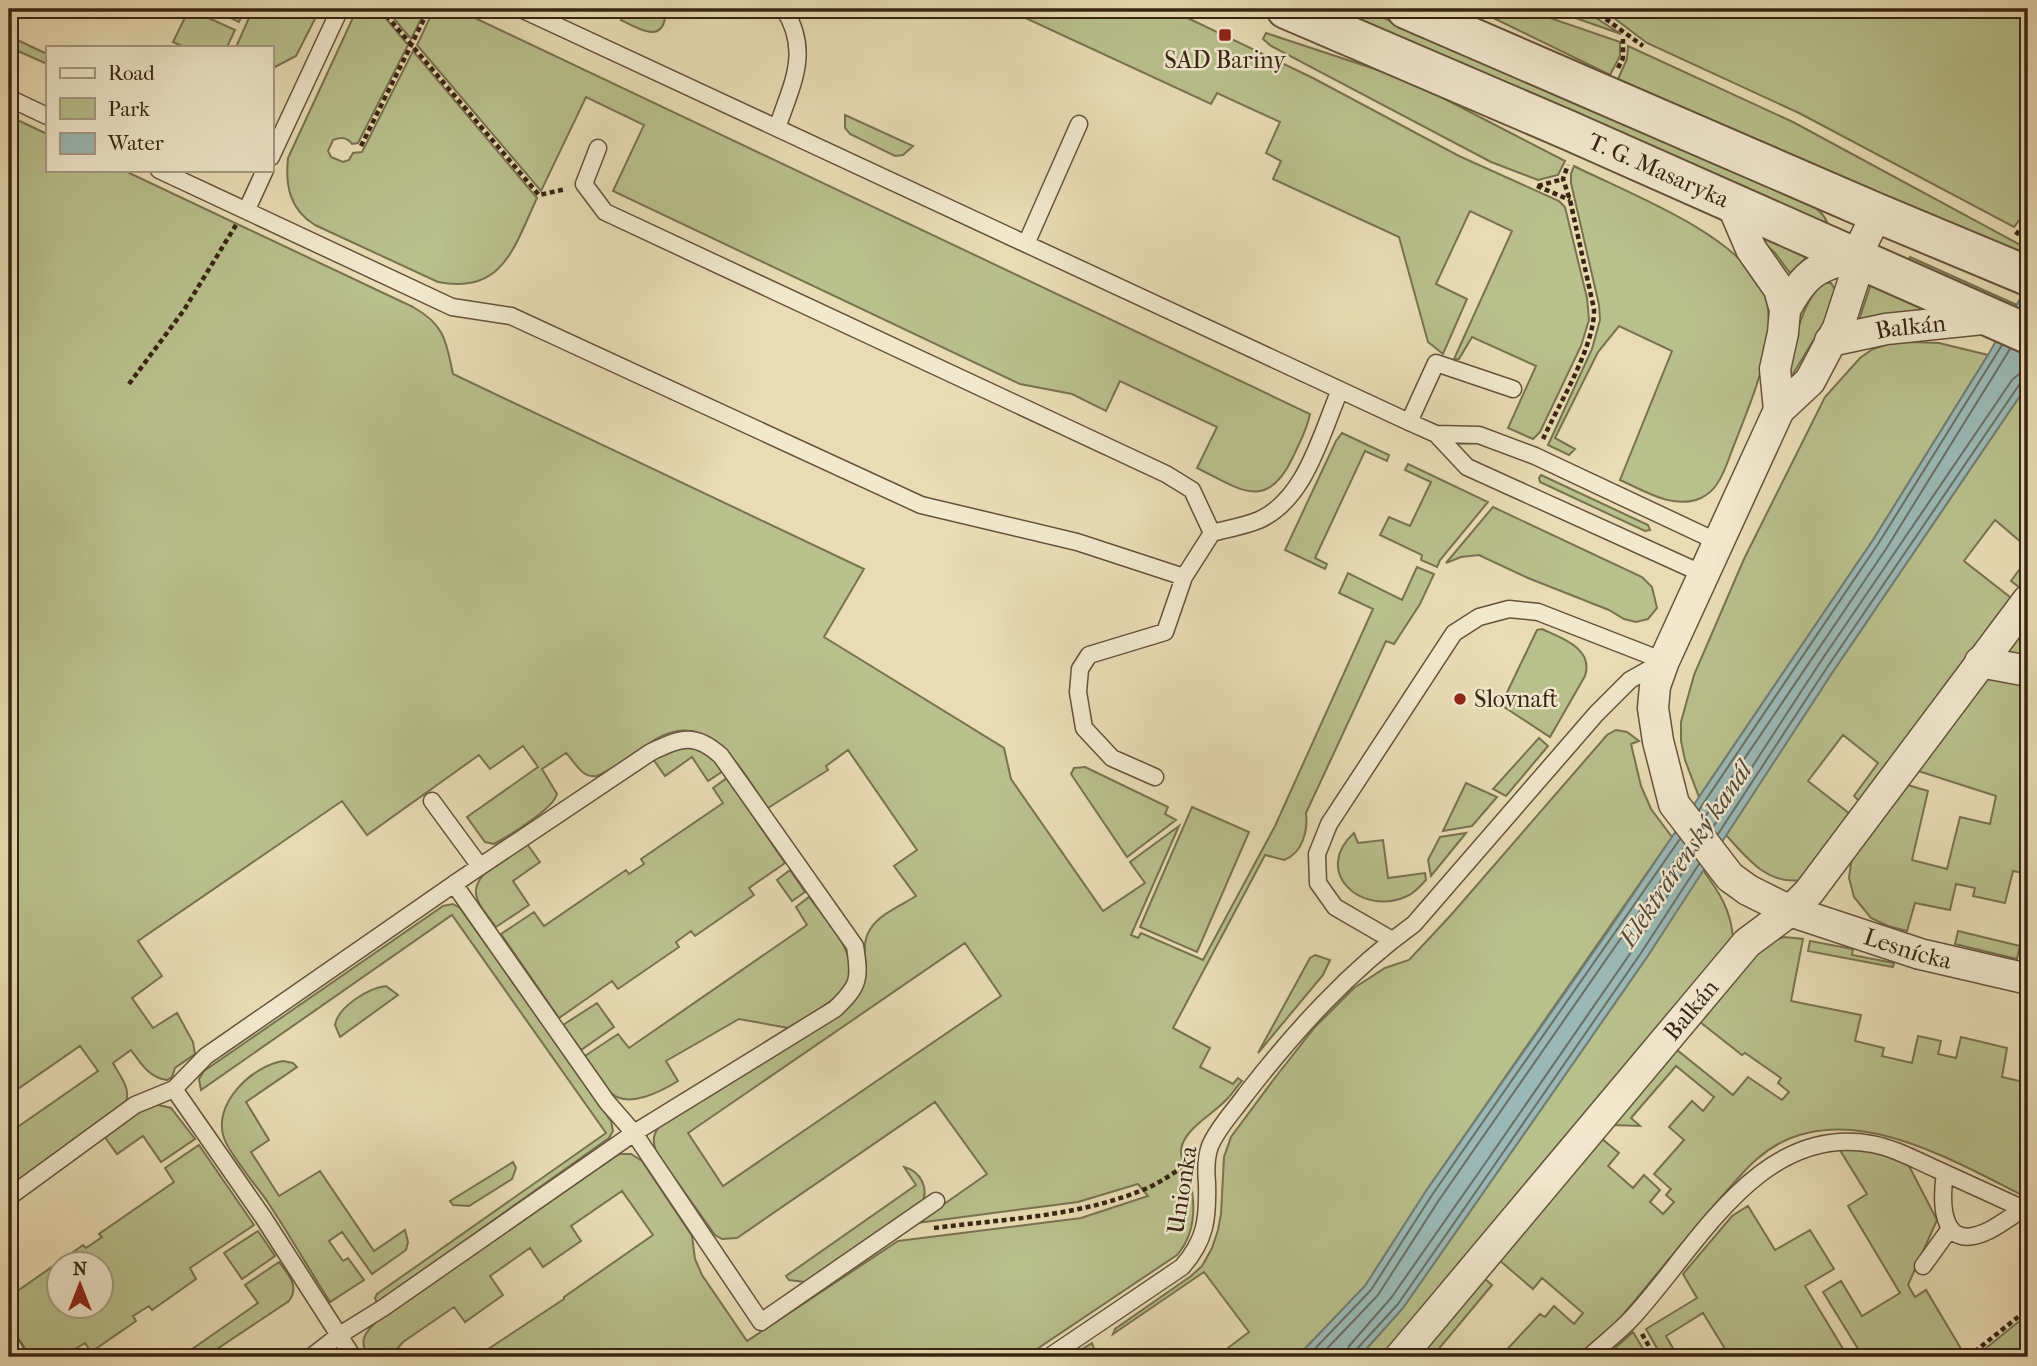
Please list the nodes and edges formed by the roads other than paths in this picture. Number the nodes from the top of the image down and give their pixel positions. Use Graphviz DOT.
graph roads {
  1 [pos="340,9"];
  2 [pos="521,9"];
  3 [pos="784,9"];
  4 [pos="1286,9"];
  5 [pos="1406,9"];
  6 [pos="9,97"];
  7 [pos="46,116"];
  8 [pos="1079,124"];
  9 [pos="777,128"];
  10 [pos="598,148"];
  11 [pos="273,153"];
  12 [pos="164,172"];
  13 [pos="264,172"];
  14 [pos="1731,202"];
  15 [pos="247,209"];
  16 [pos="1877,213"];
  17 [pos="1026,244"];
  18 [pos="1856,257"];
  19 [pos="2024,275"];
  20 [pos="1785,310"];
  21 [pos="1992,318"];
  22 [pos="2028,334"];
  23 [pos="1830,341"];
  24 [pos="1513,389"];
  25 [pos="1340,390"];
  26 [pos="1779,410"];
  27 [pos="1409,422"];
  28 [pos="1436,434"];
  29 [pos="1212,533"];
  30 [pos="1718,542"];
  31 [pos="1703,574"];
  32 [pos="1184,577"];
  33 [pos="2028,600"];
  34 [pos="1664,661"];
  35 [pos="1980,662"];
  36 [pos="2028,671"];
  37 [pos="1155,777"];
  38 [pos="432,802"];
  39 [pos="1674,804"];
  40 [pos="480,865"];
  41 [pos="453,884"];
  42 [pos="1790,911"];
  43 [pos="1392,940"];
  44 [pos="2028,979"];
  45 [pos="174,1089"];
  46 [pos="634,1133"];
  47 [pos="1945,1174"];
  48 [pos="9,1197"];
  49 [pos="936,1201"];
  50 [pos="2026,1210"];
  51 [pos="1949,1230"];
  52 [pos="1923,1266"];
  53 [pos="338,1336"];
  54 [pos="9,1342"];
  55 [pos="19,1357"];
  56 [pos="311,1357"];
  57 [pos="353,1357"];
  58 [pos="1049,1357"];
  59 [pos="1400,1357"];
  60 [pos="1589,1357"];
  1 -- 11 [label="lane"];
  2 -- 9 [label="lane"];
  3 -- 9 [label="lane"];
  4 -- 14 [label="street, T. G. Masaryka"];
  5 -- 16 [label="street, T. G. Masaryka"];
  6 -- 7 [label="lane"];
  8 -- 17 [label="lane"];
  9 -- 17 [label="lane"];
  10 -- 29 [label="lane"];
  12 -- 15 [label="lane"];
  13 -- 15 [label="lane"];
  14 -- 18 [label="street, T. G. Masaryka"];
  14 -- 20 [label="street"];
  15 -- 32 [label="lane"];
  16 -- 18 [label="street, Balkán"];
  16 -- 19 [label="street, T. G. Masaryka"];
  17 -- 25 [label="lane"];
  18 -- 20 [label="street"];
  18 -- 21 [label="street, T. G. Masaryka"];
  18 -- 23 [label="street, Balkán"];
  20 -- 26 [label="street"];
  21 -- 22 [label="street, T. G. Masaryka"];
  21 -- 23 [label="street, Balkán"];
  23 -- 26 [label="street, Balkán"];
  24 -- 27 [label="lane"];
  25 -- 27 [label="lane"];
  25 -- 29 [label="lane"];
  26 -- 30 [label="street, Balkán"];
  27 -- 28 [label="lane"];
  28 -- 30 [label="lane"];
  28 -- 31 [label="lane"];
  29 -- 32 [label="lane"];
  30 -- 31 [label="street, Balkán"];
  31 -- 34 [label="street, Balkán"];
  32 -- 37 [label="lane"];
  33 -- 35 [label="street, Balkán"];
  34 -- 39 [label="street, Balkán"];
  34 -- 43 [label="lane, Unionka"];
  34 -- 43 [label="lane"];
  35 -- 36 [label="street"];
  35 -- 42 [label="street, Balkán"];
  38 -- 40 [label="lane"];
  39 -- 42 [label="street, Lesnícka"];
  40 -- 41 [label="lane"];
  40 -- 46 [label="lane"];
  41 -- 45 [label="lane"];
  41 -- 46 [label="lane"];
  42 -- 44 [label="street, Lesnícka"];
  42 -- 59 [label="street, Balkán"];
  43 -- 58 [label="lane, Unionka"];
  45 -- 48 [label="lane"];
  45 -- 53 [label="lane"];
  46 -- 49 [label="lane"];
  46 -- 53 [label="lane"];
  47 -- 50 [label="lane"];
  47 -- 51 [label="lane"];
  47 -- 60 [label="lane"];
  50 -- 51 [label="lane"];
  51 -- 52 [label="lane"];
  53 -- 56 [label="lane"];
  53 -- 57 [label="lane"];
  54 -- 55 [label="lane"];
}
